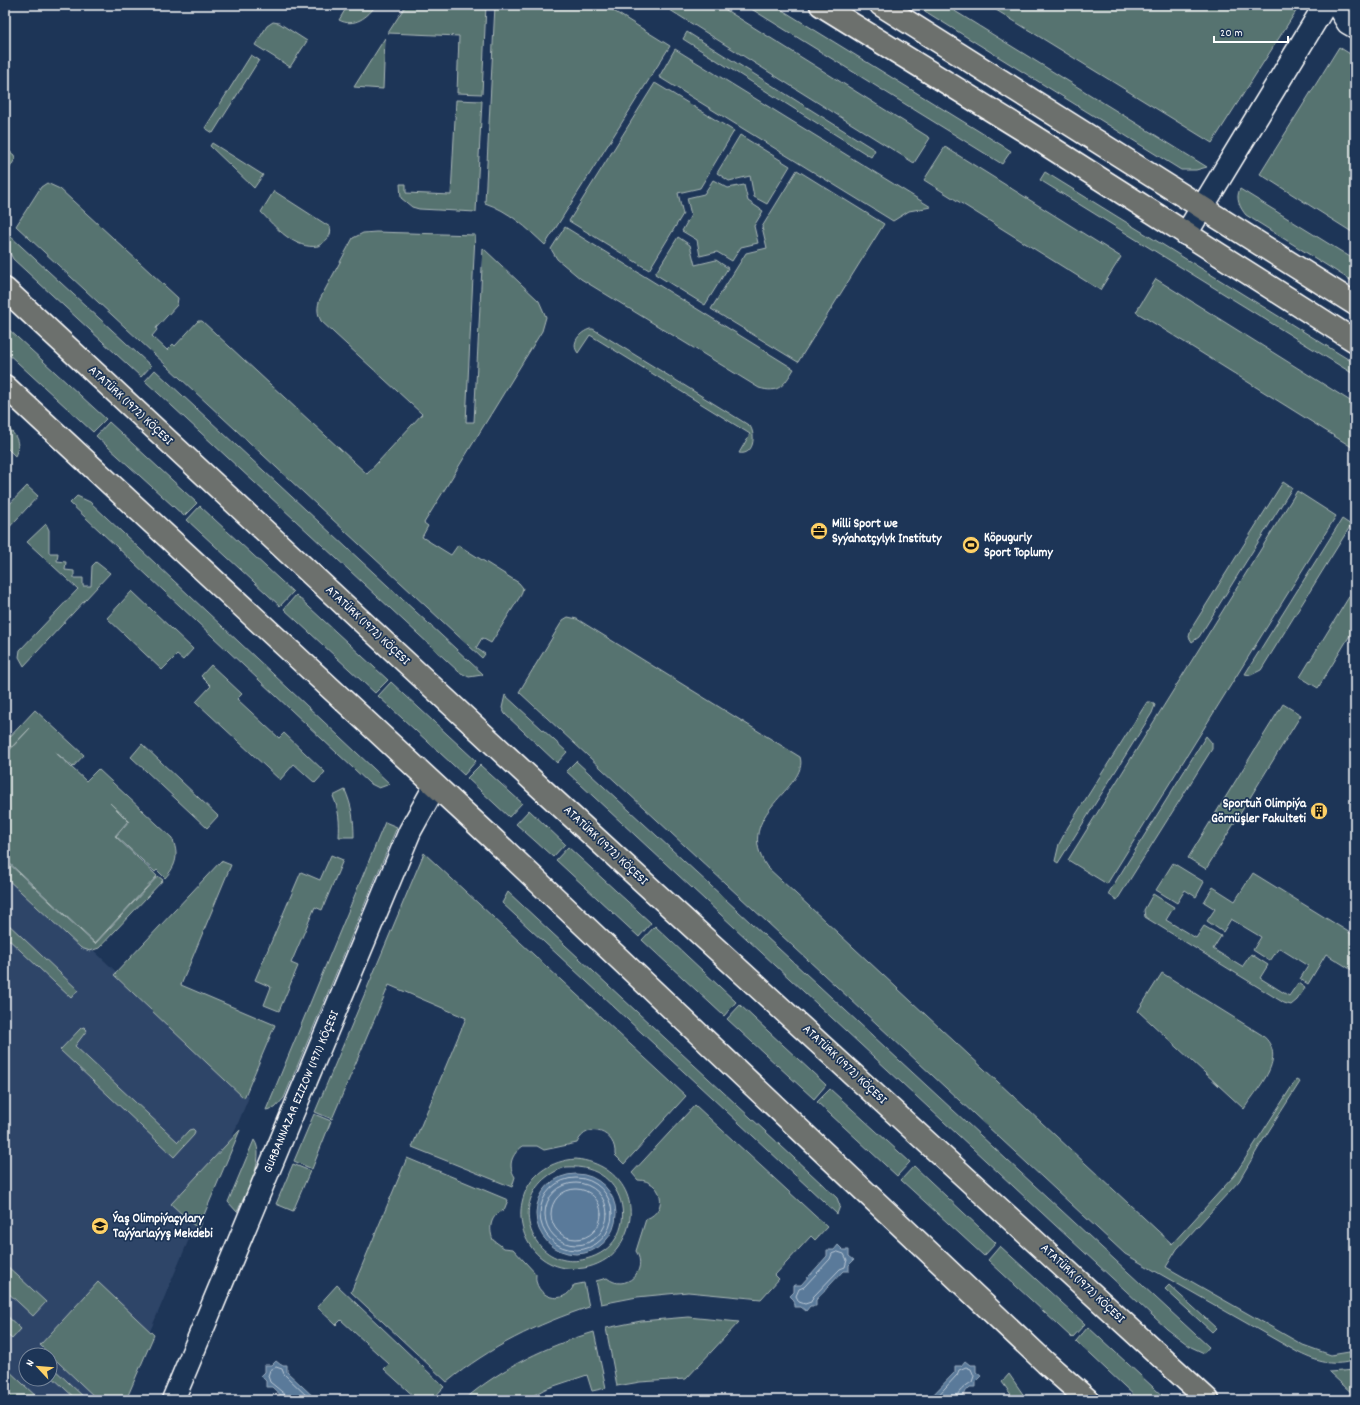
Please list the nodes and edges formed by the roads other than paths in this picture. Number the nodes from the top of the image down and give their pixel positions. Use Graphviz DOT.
graph roads {
  1 [pos="821,5"];
  2 [pos="881,5"];
  3 [pos="1325,5"];
  4 [pos="1337,5"];
  5 [pos="1355,27"];
  6 [pos="1202,208"];
  7 [pos="1186,234"];
  8 [pos="5,289"];
  9 [pos="1355,304"];
  10 [pos="1355,341"];
  11 [pos="5,386"];
  12 [pos="435,786"];
  13 [pos="1046,1363"];
  14 [pos="173,1400"];
  15 [pos="1069,1400"];
  16 [pos="1088,1400"];
  17 [pos="1208,1400"];
  1 -- 7 [label="main road"];
  2 -- 6 [label="main road"];
  3 -- 6 [label="street"];
  4 -- 5 [label="street"];
  6 -- 7 [label="street"];
  6 -- 9 [label="main road"];
  7 -- 10 [label="main road"];
  8 -- 17 [label="main road, ATATÜRK (1972) KÖÇESI"];
  11 -- 12 [label="main road"];
  12 -- 13 [label="main road"];
  12 -- 14 [label="street, GURBANNAZAR EZIZOW (1971) KÖÇESI"];
  13 -- 15 [label="main road"];
  13 -- 16 [label="main road"];
}
